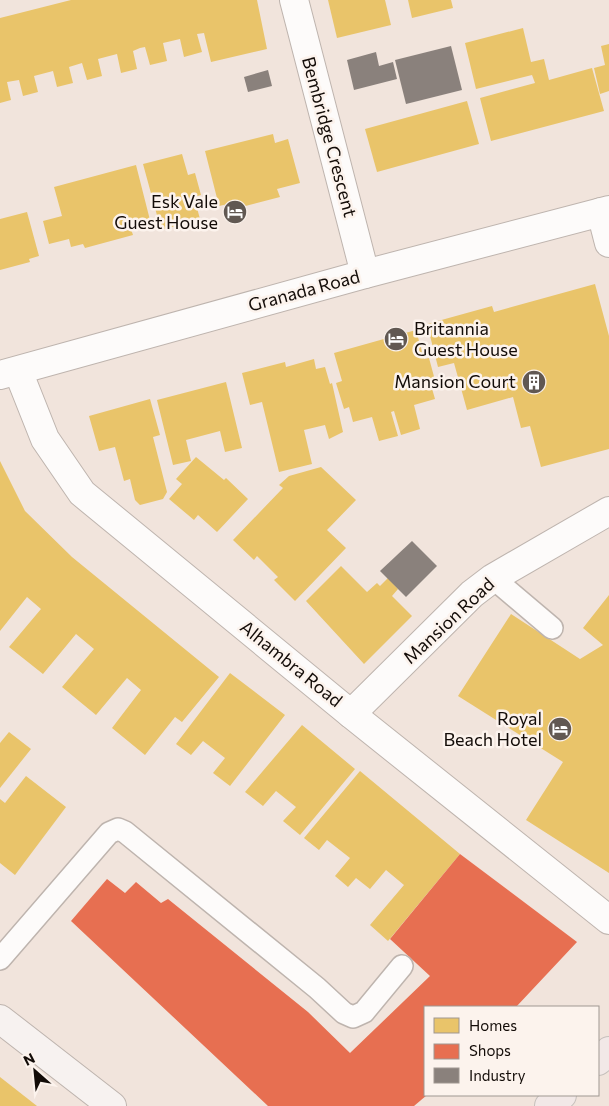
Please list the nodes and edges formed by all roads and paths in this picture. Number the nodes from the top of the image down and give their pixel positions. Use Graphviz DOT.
graph roads {
  1 [pos="294,0"];
  2 [pos="605,211"];
  3 [pos="609,243"];
  4 [pos="365,274"];
  5 [pos="9,373"];
  6 [pos="609,511"];
  7 [pos="493,578"];
  8 [pos="552,628"];
  9 [pos="351,714"];
  10 [pos="609,920"];
  11 [pos="0,959"];
  12 [pos="402,966"];
  13 [pos="0,1019"];
  14 [pos="609,1051"];
  15 [pos="599,1061"];
  16 [pos="561,1096"];
  17 [pos="112,1106"];
  18 [pos="550,1106"];
  1 -- 4 [label="street, Bembridge Crescent"];
  2 -- 3 [label="street"];
  2 -- 4 [label="street, Granada Road"];
  4 -- 5 [label="street, Granada Road"];
  5 -- 9 [label="street, Alhambra Road"];
  6 -- 7 [label="street, Mansion Road"];
  7 -- 8 [label="lane"];
  7 -- 9 [label="street, Mansion Road"];
  9 -- 10 [label="street, Alhambra Road"];
  11 -- 12 [label="lane"];
  13 -- 17 [label="main road"];
  14 -- 15 [label="main road"];
  16 -- 18 [label="main road"];
}
